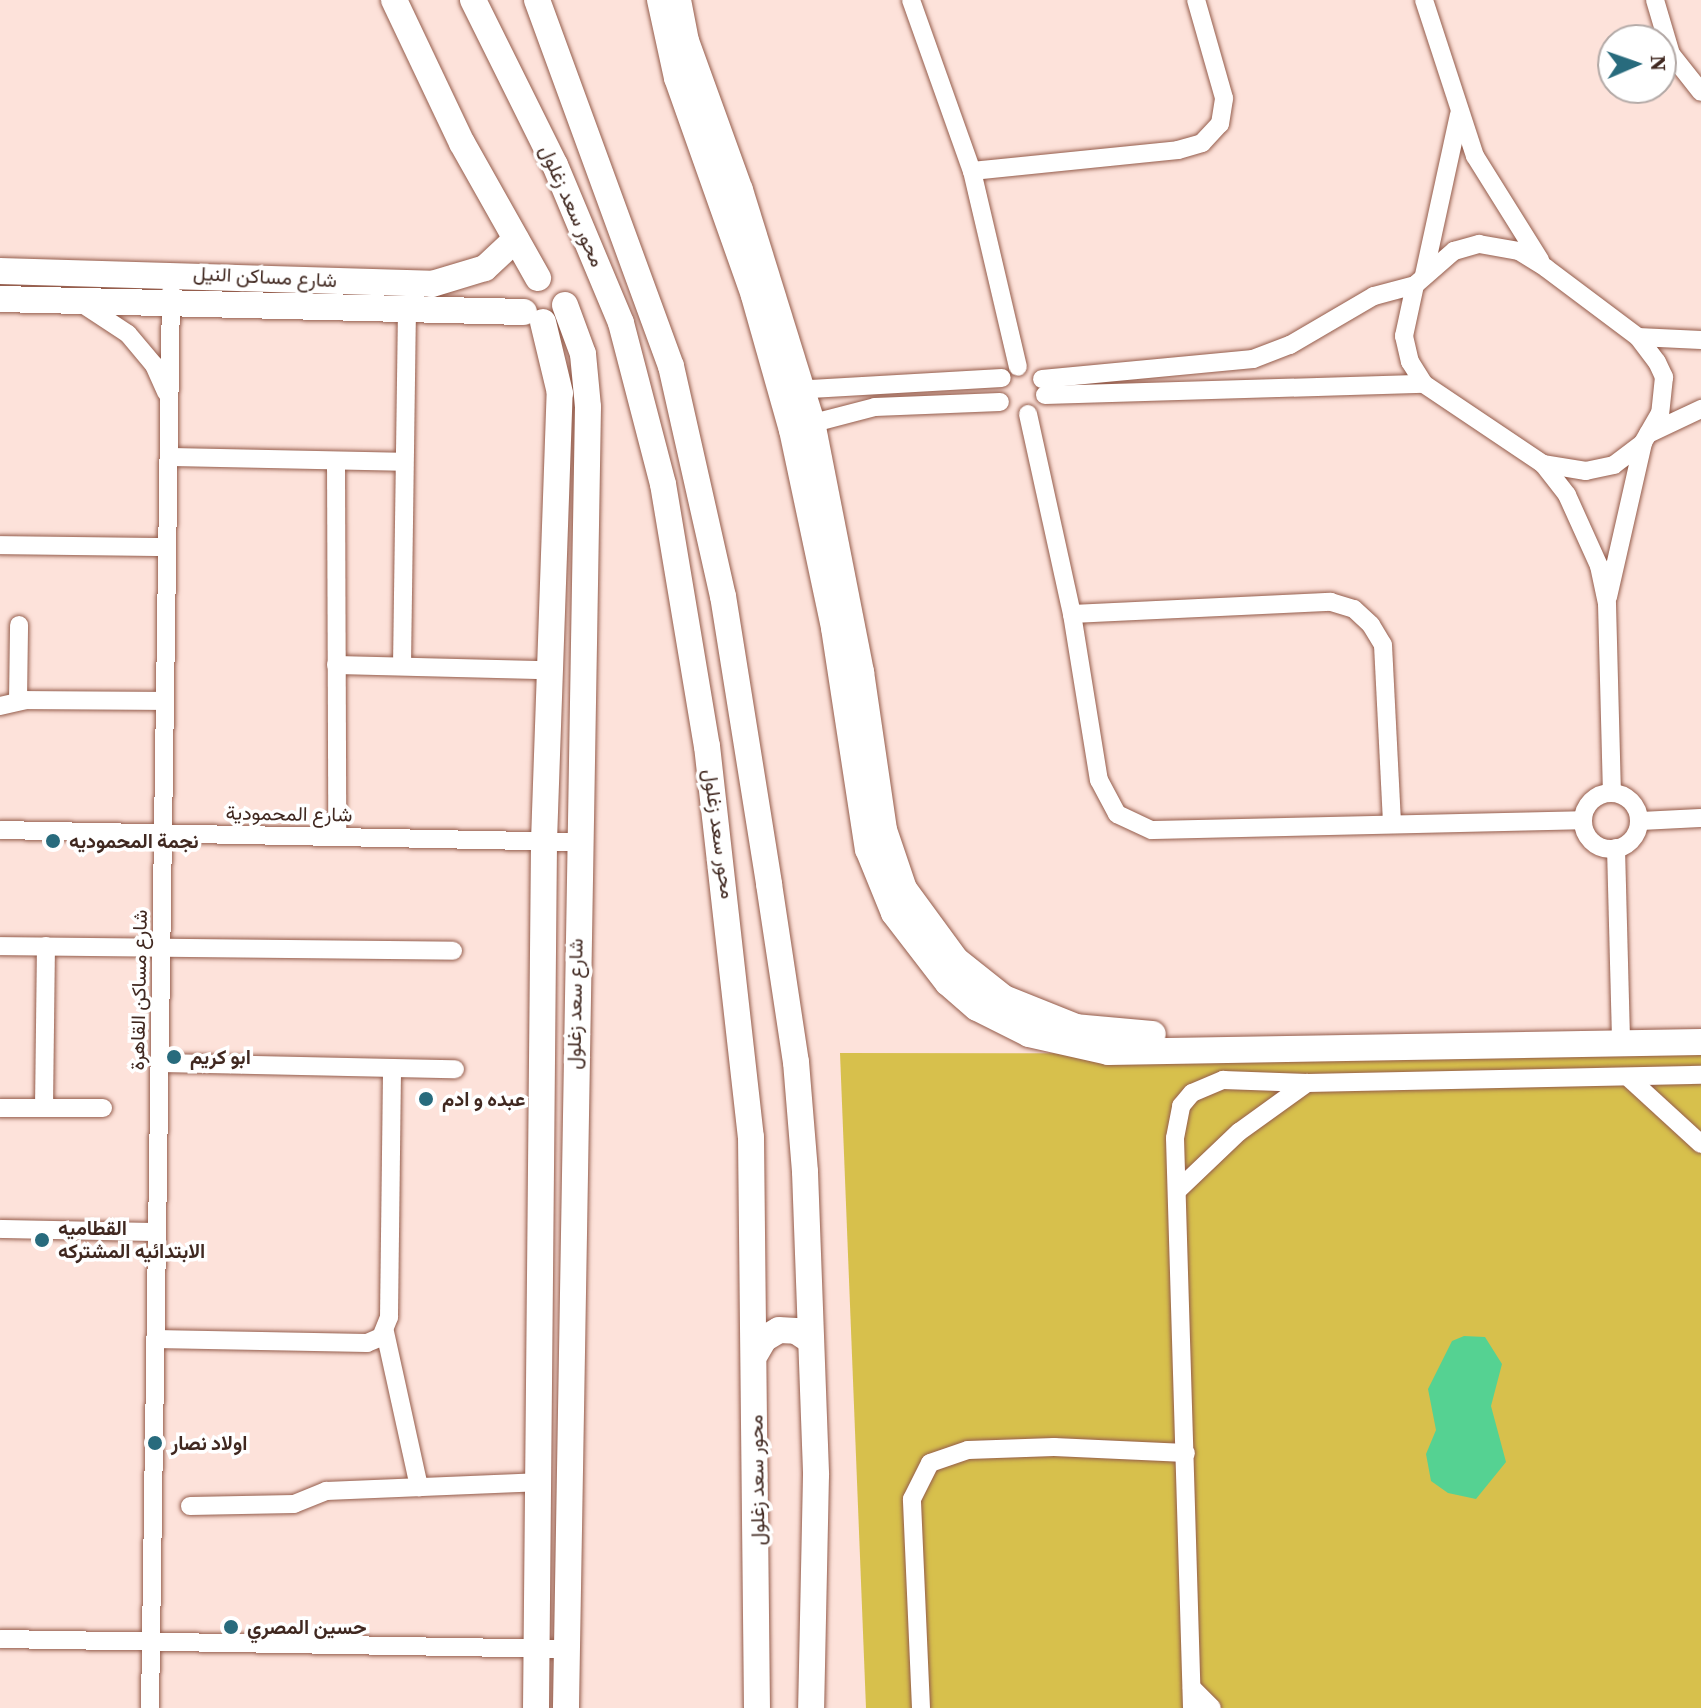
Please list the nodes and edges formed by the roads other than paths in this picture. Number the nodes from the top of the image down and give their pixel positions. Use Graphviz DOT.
graph roads {
  1 [pos="394,0"];
  2 [pos="473,0"];
  3 [pos="537,0"];
  4 [pos="660,0"];
  5 [pos="678,0"];
  6 [pos="911,0"];
  7 [pos="1196,0"];
  8 [pos="1424,0"];
  9 [pos="1656,1"];
  10 [pos="1681,70"];
  11 [pos="1701,77"];
  12 [pos="1701,92"];
  13 [pos="1459,115"];
  14 [pos="972,171"];
  15 [pos="516,239"];
  16 [pos="1546,268"];
  17 [pos="0,271"];
  18 [pos="172,273"];
  19 [pos="538,278"];
  20 [pos="1420,280"];
  21 [pos="0,299"];
  22 [pos="75,300"];
  23 [pos="171,302"];
  24 [pos="565,305"];
  25 [pos="407,311"];
  26 [pos="534,317"];
  27 [pos="1638,337"];
  28 [pos="1701,340"];
  29 [pos="1018,367"];
  30 [pos="1002,378"];
  31 [pos="1424,384"];
  32 [pos="1044,387"];
  33 [pos="793,389"];
  34 [pos="1000,402"];
  35 [pos="170,403"];
  36 [pos="1701,409"];
  37 [pos="1028,414"];
  38 [pos="802,426"];
  39 [pos="1645,438"];
  40 [pos="169,457"];
  41 [pos="557,460"];
  42 [pos="587,460"];
  43 [pos="336,461"];
  44 [pos="404,462"];
  45 [pos="1543,464"];
  46 [pos="0,545"];
  47 [pos="167,547"];
  48 [pos="1607,604"];
  49 [pos="1072,614"];
  50 [pos="19,625"];
  51 [pos="336,665"];
  52 [pos="402,666"];
  53 [pos="548,670"];
  54 [pos="165,701"];
  55 [pos="9,703"];
  56 [pos="1612,792"];
  57 [pos="1701,818"];
  58 [pos="1583,820"];
  59 [pos="1640,821"];
  60 [pos="1392,822"];
  61 [pos="0,830"];
  62 [pos="163,833"];
  63 [pos="337,837"];
  64 [pos="544,841"];
  65 [pos="577,842"];
  66 [pos="1616,848"];
  67 [pos="0,946"];
  68 [pos="46,946"];
  69 [pos="161,946"];
  70 [pos="453,951"];
  71 [pos="1701,1024"];
  72 [pos="1620,1035"];
  73 [pos="1701,1042"];
  74 [pos="159,1063"];
  75 [pos="392,1068"];
  76 [pos="455,1069"];
  77 [pos="1701,1075"];
  78 [pos="1630,1079"];
  79 [pos="1307,1083"];
  80 [pos="0,1108"];
  81 [pos="44,1108"];
  82 [pos="103,1108"];
  83 [pos="1701,1144"];
  84 [pos="1178,1190"];
  85 [pos="0,1229"];
  86 [pos="157,1232"];
  87 [pos="385,1332"];
  88 [pos="155,1339"];
  89 [pos="811,1341"];
  90 [pos="756,1353"];
  91 [pos="1186,1453"];
  92 [pos="537,1482"];
  93 [pos="419,1487"];
  94 [pos="190,1506"];
  95 [pos="0,1639"];
  96 [pos="151,1640"];
  97 [pos="536,1649"];
  98 [pos="566,1649"];
  99 [pos="1192,1688"];
  100 [pos="150,1708"];
  101 [pos="536,1708"];
  102 [pos="566,1708"];
  103 [pos="757,1708"];
  104 [pos="811,1708"];
  105 [pos="921,1708"];
  106 [pos="1192,1708"];
  107 [pos="1212,1708"];
  1 -- 15 [label="street"];
  2 -- 90 [label="street, محور سعد زغلول"];
  3 -- 89 [label="street, محور سعد زغلول"];
  4 -- 33 [label="street"];
  5 -- 33 [label="street"];
  6 -- 14 [label="street"];
  7 -- 14 [label="street"];
  8 -- 13 [label="street"];
  9 -- 10 [label="street"];
  10 -- 11 [label="street"];
  10 -- 12 [label="street"];
  13 -- 16 [label="street"];
  13 -- 20 [label="street"];
  14 -- 29 [label="street"];
  15 -- 18 [label="street, شارع مساكن النيل"];
  15 -- 19 [label="street"];
  16 -- 20 [label="street"];
  16 -- 27 [label="street"];
  17 -- 18 [label="street, شارع مساكن النيل"];
  18 -- 23 [label="street, شارع مساكن القاهرة"];
  19 -- 24 [label="street"];
  19 -- 26 [label="street"];
  20 -- 31 [label="street"];
  20 -- 32 [label="street"];
  21 -- 22 [label="street, شارع مساكن النيل"];
  22 -- 23 [label="street, شارع مساكن النيل"];
  22 -- 35 [label="street"];
  23 -- 25 [label="street, شارع مساكن النيل"];
  23 -- 35 [label="street, شارع مساكن القاهرة"];
  24 -- 26 [label="street"];
  24 -- 42 [label="street, شارع سعد زغلول"];
  25 -- 26 [label="street, شارع مساكن النيل"];
  25 -- 44 [label="street"];
  26 -- 41 [label="street, شارع سعد زغلول"];
  27 -- 28 [label="street"];
  27 -- 39 [label="street"];
  29 -- 30 [label="street"];
  29 -- 32 [label="street"];
  30 -- 33 [label="street"];
  30 -- 34 [label="street"];
  31 -- 32 [label="street"];
  31 -- 45 [label="street"];
  32 -- 37 [label="street"];
  33 -- 38 [label="street"];
  34 -- 37 [label="street"];
  34 -- 38 [label="street"];
  35 -- 40 [label="street, شارع مساكن القاهرة"];
  36 -- 39 [label="street"];
  37 -- 49 [label="street"];
  38 -- 72 [label="street"];
  39 -- 45 [label="street"];
  39 -- 48 [label="street"];
  40 -- 43 [label="street"];
  40 -- 47 [label="street, شارع مساكن القاهرة"];
  41 -- 42 [label="street"];
  41 -- 53 [label="street, شارع سعد زغلول"];
  42 -- 65 [label="street, شارع سعد زغلول"];
  43 -- 44 [label="street"];
  43 -- 51 [label="street"];
  44 -- 52 [label="street"];
  45 -- 48 [label="street"];
  46 -- 47 [label="street"];
  47 -- 54 [label="street, شارع مساكن القاهرة"];
  48 -- 56 [label="street"];
  49 -- 60 [label="street"];
  49 -- 60 [label="street"];
  50 -- 55 [label="street"];
  51 -- 52 [label="street"];
  51 -- 63 [label="street"];
  52 -- 53 [label="street"];
  53 -- 64 [label="street, شارع سعد زغلول"];
  54 -- 55 [label="street"];
  54 -- 62 [label="street, شارع مساكن القاهرة"];
  56 -- 58 [label="street"];
  56 -- 59 [label="street"];
  57 -- 59 [label="street"];
  58 -- 60 [label="street"];
  58 -- 66 [label="street"];
  59 -- 66 [label="street"];
  61 -- 62 [label="street, شارع المحمودية"];
  62 -- 63 [label="street, شارع المحمودية"];
  62 -- 69 [label="street, شارع مساكن القاهرة"];
  63 -- 64 [label="street, شارع المحمودية"];
  64 -- 65 [label="street, شارع المحمودية"];
  64 -- 92 [label="street, شارع سعد زغلول"];
  65 -- 98 [label="street, شارع سعد زغلول"];
  66 -- 72 [label="street"];
  67 -- 68 [label="street"];
  68 -- 69 [label="street"];
  68 -- 81 [label="street"];
  69 -- 70 [label="street"];
  69 -- 74 [label="street, شارع مساكن القاهرة"];
  71 -- 72 [label="street"];
  72 -- 73 [label="street"];
  74 -- 75 [label="street"];
  74 -- 86 [label="street, شارع مساكن القاهرة"];
  75 -- 76 [label="street"];
  75 -- 87 [label="street"];
  77 -- 78 [label="street"];
  78 -- 79 [label="street"];
  78 -- 83 [label="street"];
  79 -- 84 [label="street"];
  79 -- 84 [label="street"];
  80 -- 81 [label="street"];
  81 -- 82 [label="street"];
  84 -- 91 [label="street"];
  85 -- 86 [label="street"];
  86 -- 88 [label="street, شارع مساكن القاهرة"];
  87 -- 88 [label="street"];
  87 -- 93 [label="street"];
  88 -- 96 [label="street, شارع مساكن القاهرة"];
  89 -- 90 [label="street"];
  89 -- 104 [label="street, محور سعد زغلول"];
  90 -- 103 [label="street, محور سعد زغلول"];
  91 -- 99 [label="street"];
  91 -- 105 [label="street"];
  92 -- 93 [label="street"];
  92 -- 97 [label="street, شارع سعد زغلول"];
  93 -- 94 [label="street"];
  95 -- 96 [label="street"];
  96 -- 97 [label="street"];
  96 -- 100 [label="street, شارع مساكن القاهرة"];
  97 -- 98 [label="street"];
  97 -- 101 [label="street, شارع سعد زغلول"];
  98 -- 102 [label="street, شارع سعد زغلول"];
  99 -- 106 [label="street"];
  99 -- 107 [label="street"];
}
